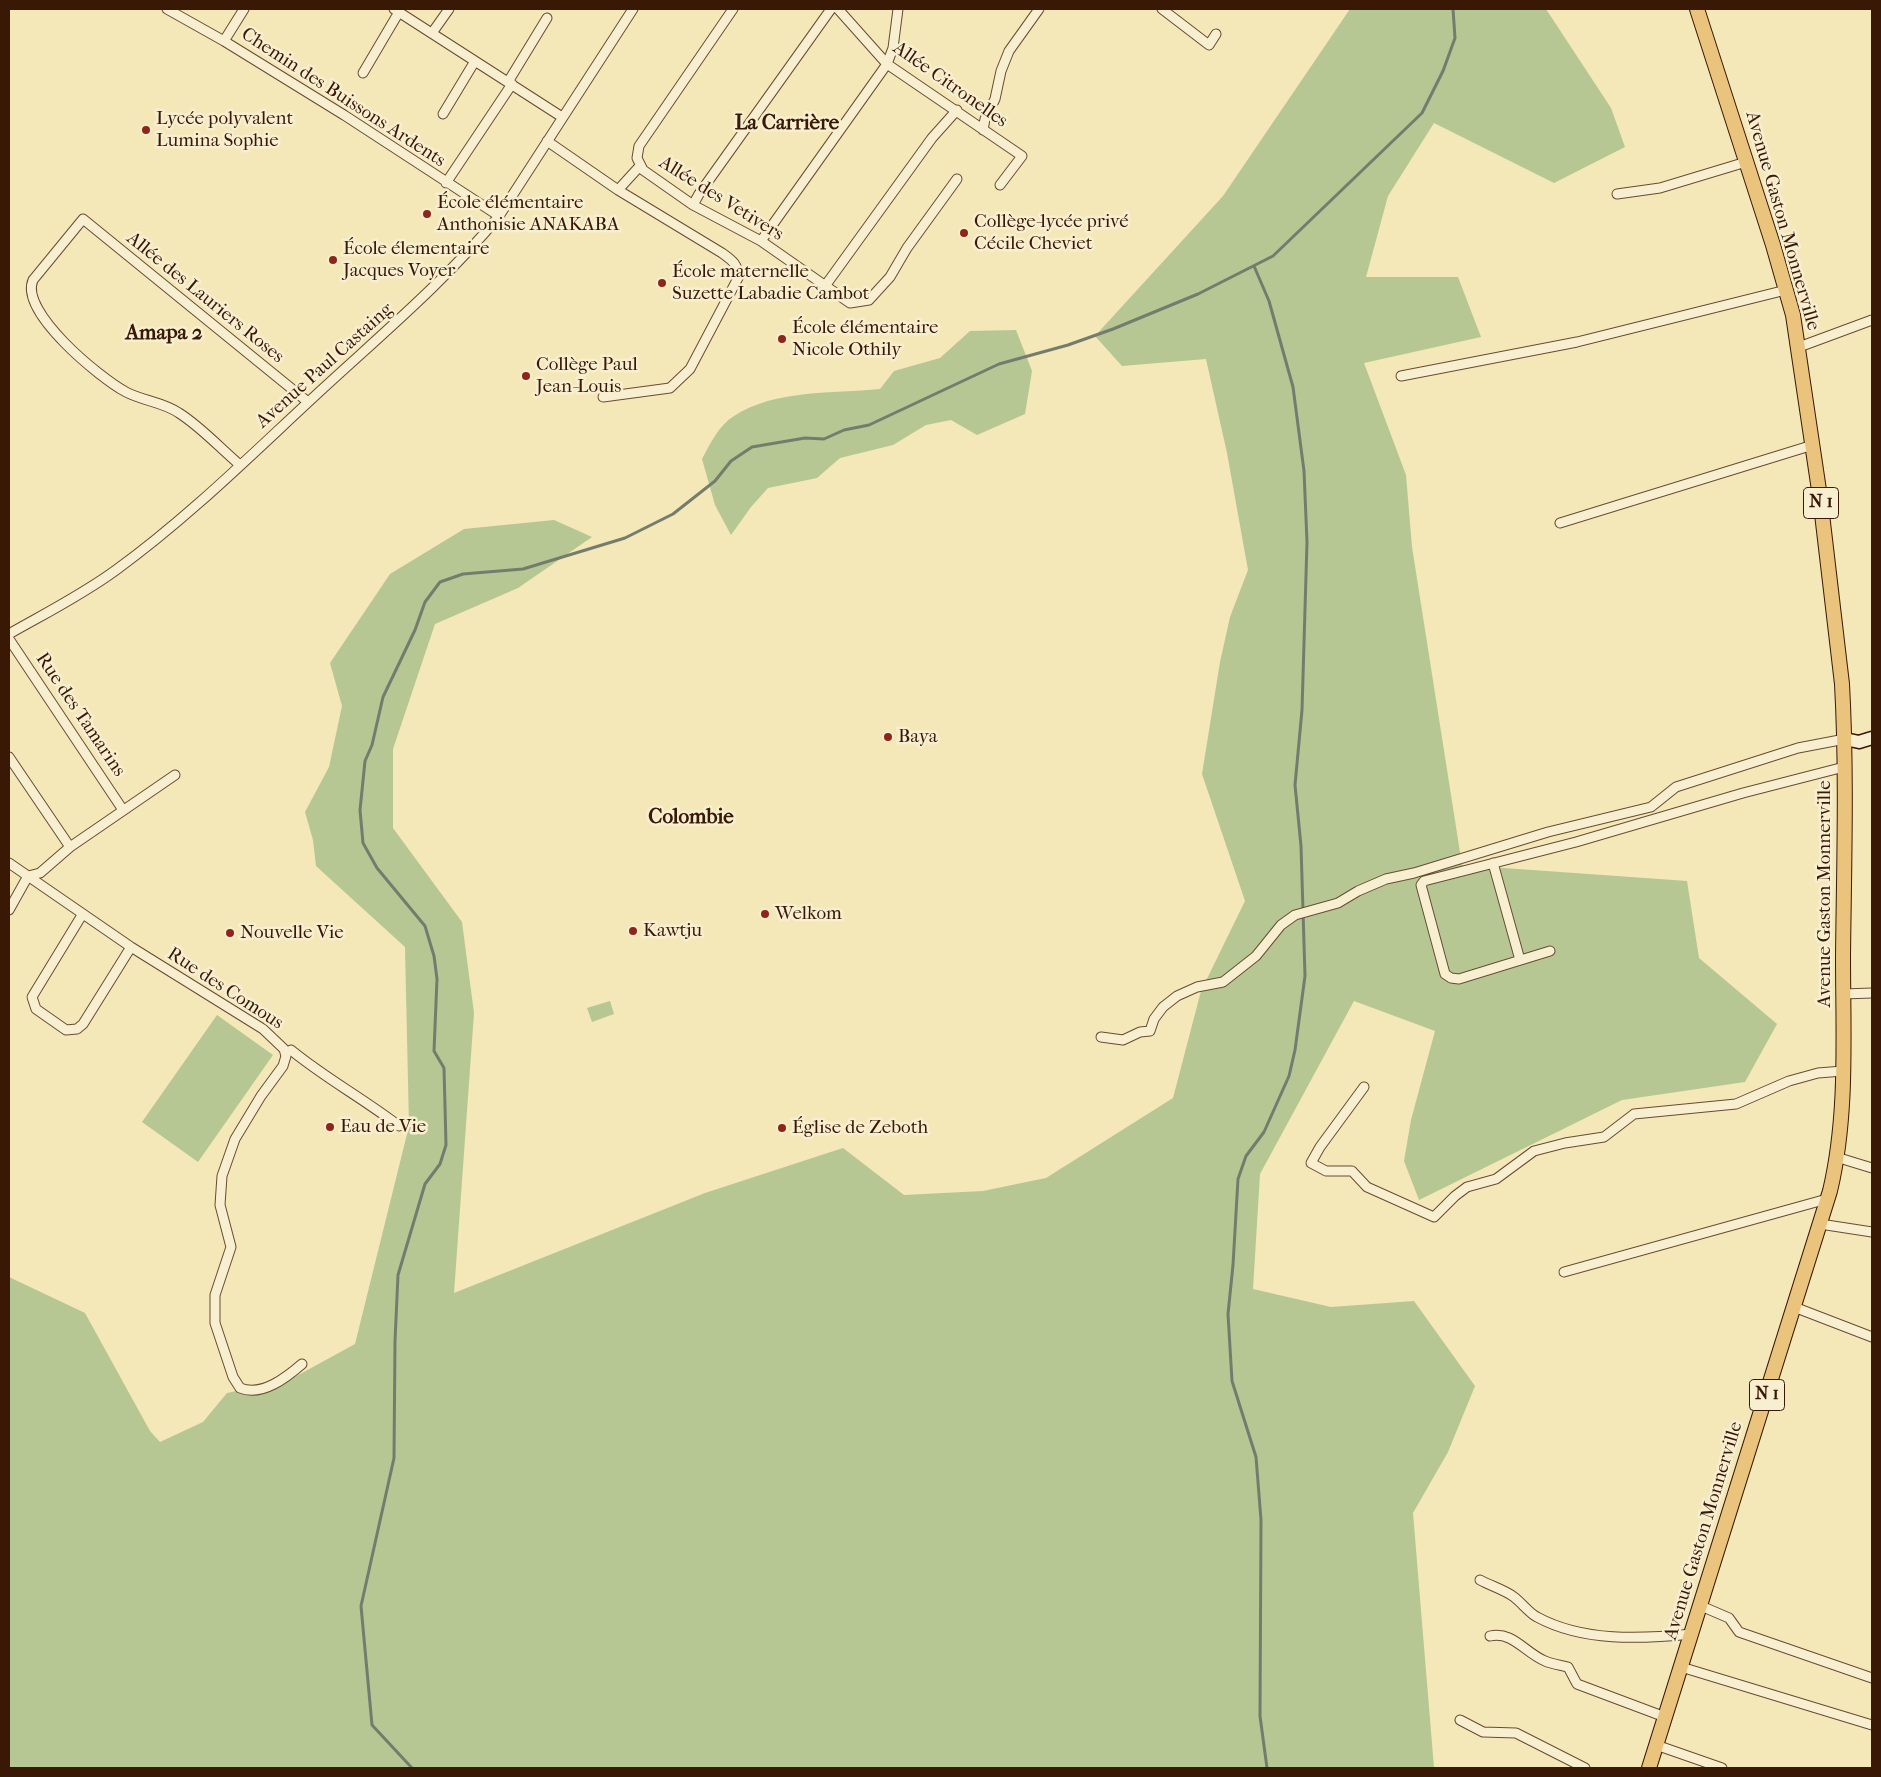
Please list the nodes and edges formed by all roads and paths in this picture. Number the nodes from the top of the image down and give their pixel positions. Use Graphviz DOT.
graph roads {
  1 [pos="167,9"];
  2 [pos="244,9"];
  3 [pos="449,9"];
  4 [pos="633,9"];
  5 [pos="734,9"];
  6 [pos="831,9"];
  7 [pos="838,9"];
  8 [pos="898,9"];
  9 [pos="1039,9"];
  10 [pos="1162,9"];
  11 [pos="1697,9"];
  12 [pos="396,10"];
  13 [pos="547,18"];
  14 [pos="432,33"];
  15 [pos="1216,34"];
  16 [pos="224,41"];
  17 [pos="475,61"];
  18 [pos="887,64"];
  19 [pos="363,73"];
  20 [pos="510,83"];
  21 [pos="957,110"];
  22 [pos="443,114"];
  23 [pos="562,117"];
  24 [pos="984,130"];
  25 [pos="547,141"];
  26 [pos="1746,162"];
  27 [pos="640,166"];
  28 [pos="957,179"];
  29 [pos="446,184"];
  30 [pos="1000,185"];
  31 [pos="618,190"];
  32 [pos="1617,194"];
  33 [pos="694,205"];
  34 [pos="499,216"];
  35 [pos="760,241"];
  36 [pos="824,286"];
  37 [pos="1786,290"];
  38 [pos="1872,320"];
  39 [pos="1799,347"];
  40 [pos="1401,376"];
  41 [pos="603,397"];
  42 [pos="308,402"];
  43 [pos="1813,445"];
  44 [pos="240,465"];
  45 [pos="1560,523"];
  46 [pos="9,634"];
  47 [pos="9,639"];
  48 [pos="1872,738"];
  49 [pos="1845,739"];
  50 [pos="9,758"];
  51 [pos="1844,767"];
  52 [pos="175,775"];
  53 [pos="123,810"];
  54 [pos="70,847"];
  55 [pos="9,863"];
  56 [pos="1493,863"];
  57 [pos="28,876"];
  58 [pos="9,910"];
  59 [pos="82,915"];
  60 [pos="131,947"];
  61 [pos="1550,951"];
  62 [pos="1520,960"];
  63 [pos="1872,993"];
  64 [pos="1843,994"];
  65 [pos="1101,1037"];
  66 [pos="286,1052"];
  67 [pos="1843,1070"];
  68 [pos="1364,1087"];
  69 [pos="399,1126"];
  70 [pos="1836,1157"];
  71 [pos="1872,1168"];
  72 [pos="1827,1199"];
  73 [pos="1820,1224"];
  74 [pos="1872,1232"];
  75 [pos="1564,1272"];
  76 [pos="1794,1307"];
  77 [pos="1872,1337"];
  78 [pos="302,1364"];
  79 [pos="1480,1580"];
  80 [pos="1701,1606"];
  81 [pos="1692,1634"];
  82 [pos="1490,1636"];
  83 [pos="1681,1667"];
  84 [pos="1872,1678"];
  85 [pos="1665,1717"];
  86 [pos="1460,1720"];
  87 [pos="1872,1725"];
  88 [pos="1656,1745"];
  89 [pos="1584,1768"];
  90 [pos="1649,1768"];
  91 [pos="1722,1768"];
  1 -- 16 [label="street, Chemin des Buissons Ardents"];
  2 -- 16 [label="street"];
  3 -- 14 [label="street"];
  4 -- 23 [label="street, Avenue Paul Castaing"];
  5 -- 27 [label="street, Allée des Vetivers"];
  6 -- 33 [label="street"];
  7 -- 18 [label="street, Allée Citronelles"];
  8 -- 18 [label="street"];
  9 -- 24 [label="street"];
  10 -- 15 [label="street"];
  11 -- 26 [label="main road, Avenue Gaston Monnerville / N 1"];
  12 -- 14 [label="street"];
  12 -- 19 [label="street"];
  13 -- 20 [label="street"];
  14 -- 17 [label="street"];
  16 -- 29 [label="street, Chemin des Buissons Ardents"];
  17 -- 20 [label="street"];
  17 -- 22 [label="street"];
  18 -- 21 [label="street, Allée Citronelles"];
  18 -- 35 [label="street"];
  20 -- 23 [label="street"];
  20 -- 29 [label="street"];
  21 -- 24 [label="street, Allée Citronelles"];
  21 -- 36 [label="street"];
  23 -- 25 [label="street, Avenue Paul Castaing"];
  24 -- 30 [label="street, Allée Citronelles"];
  25 -- 31 [label="street"];
  25 -- 34 [label="street, Avenue Paul Castaing"];
  26 -- 32 [label="street"];
  26 -- 37 [label="main road, Avenue Gaston Monnerville / N 1"];
  27 -- 31 [label="street"];
  27 -- 33 [label="street, Allée des Vetivers"];
  28 -- 36 [label="street, Allée des Vetivers"];
  29 -- 34 [label="street, Chemin des Buissons Ardents"];
  31 -- 41 [label="street"];
  33 -- 35 [label="street, Allée des Vetivers"];
  34 -- 42 [label="street, Avenue Paul Castaing"];
  35 -- 36 [label="street, Allée des Vetivers"];
  37 -- 39 [label="main road, Avenue Gaston Monnerville / N 1"];
  37 -- 40 [label="street"];
  38 -- 39 [label="street"];
  39 -- 43 [label="main road, Avenue Gaston Monnerville / N 1"];
  42 -- 44 [label="street, Avenue Paul Castaing"];
  42 -- 44 [label="street, Allée des Lauriers Roses"];
  43 -- 45 [label="street"];
  43 -- 49 [label="main road, Avenue Gaston Monnerville / N 1"];
  44 -- 46 [label="street, Avenue Paul Castaing"];
  47 -- 53 [label="street, Rue des Tamarins"];
  48 -- 49 [label="street"];
  49 -- 51 [label="main road, Avenue Gaston Monnerville / N 1"];
  49 -- 65 [label="street"];
  50 -- 54 [label="street"];
  51 -- 56 [label="street"];
  51 -- 64 [label="main road, Avenue Gaston Monnerville / N 1"];
  52 -- 53 [label="street"];
  53 -- 54 [label="street"];
  54 -- 57 [label="street"];
  55 -- 57 [label="street, Rue des Comous"];
  56 -- 62 [label="street"];
  56 -- 62 [label="street"];
  57 -- 58 [label="street"];
  57 -- 59 [label="street, Rue des Comous"];
  59 -- 60 [label="street, Rue des Comous"];
  59 -- 60 [label="street"];
  60 -- 66 [label="street, Rue des Comous"];
  61 -- 62 [label="street"];
  63 -- 64 [label="street"];
  64 -- 67 [label="main road, Avenue Gaston Monnerville / N 1"];
  66 -- 69 [label="street"];
  66 -- 78 [label="street, Rue des Comous"];
  67 -- 68 [label="street"];
  67 -- 70 [label="main road, Avenue Gaston Monnerville / N 1"];
  70 -- 71 [label="street"];
  70 -- 72 [label="main road, Avenue Gaston Monnerville / N 1"];
  72 -- 73 [label="main road, Avenue Gaston Monnerville / N 1"];
  72 -- 75 [label="street"];
  73 -- 74 [label="street"];
  73 -- 76 [label="main road, Avenue Gaston Monnerville / N 1"];
  76 -- 77 [label="street"];
  76 -- 80 [label="main road, Avenue Gaston Monnerville / N 1"];
  79 -- 81 [label="street"];
  80 -- 81 [label="main road, Avenue Gaston Monnerville / N 1"];
  80 -- 84 [label="street"];
  81 -- 83 [label="main road, Avenue Gaston Monnerville / N 1"];
  82 -- 85 [label="street"];
  83 -- 85 [label="main road, Avenue Gaston Monnerville / N 1"];
  83 -- 87 [label="street"];
  85 -- 88 [label="main road, Avenue Gaston Monnerville / N 1"];
  86 -- 89 [label="street"];
  88 -- 90 [label="main road, Avenue Gaston Monnerville / N 1"];
  88 -- 91 [label="street"];
}
